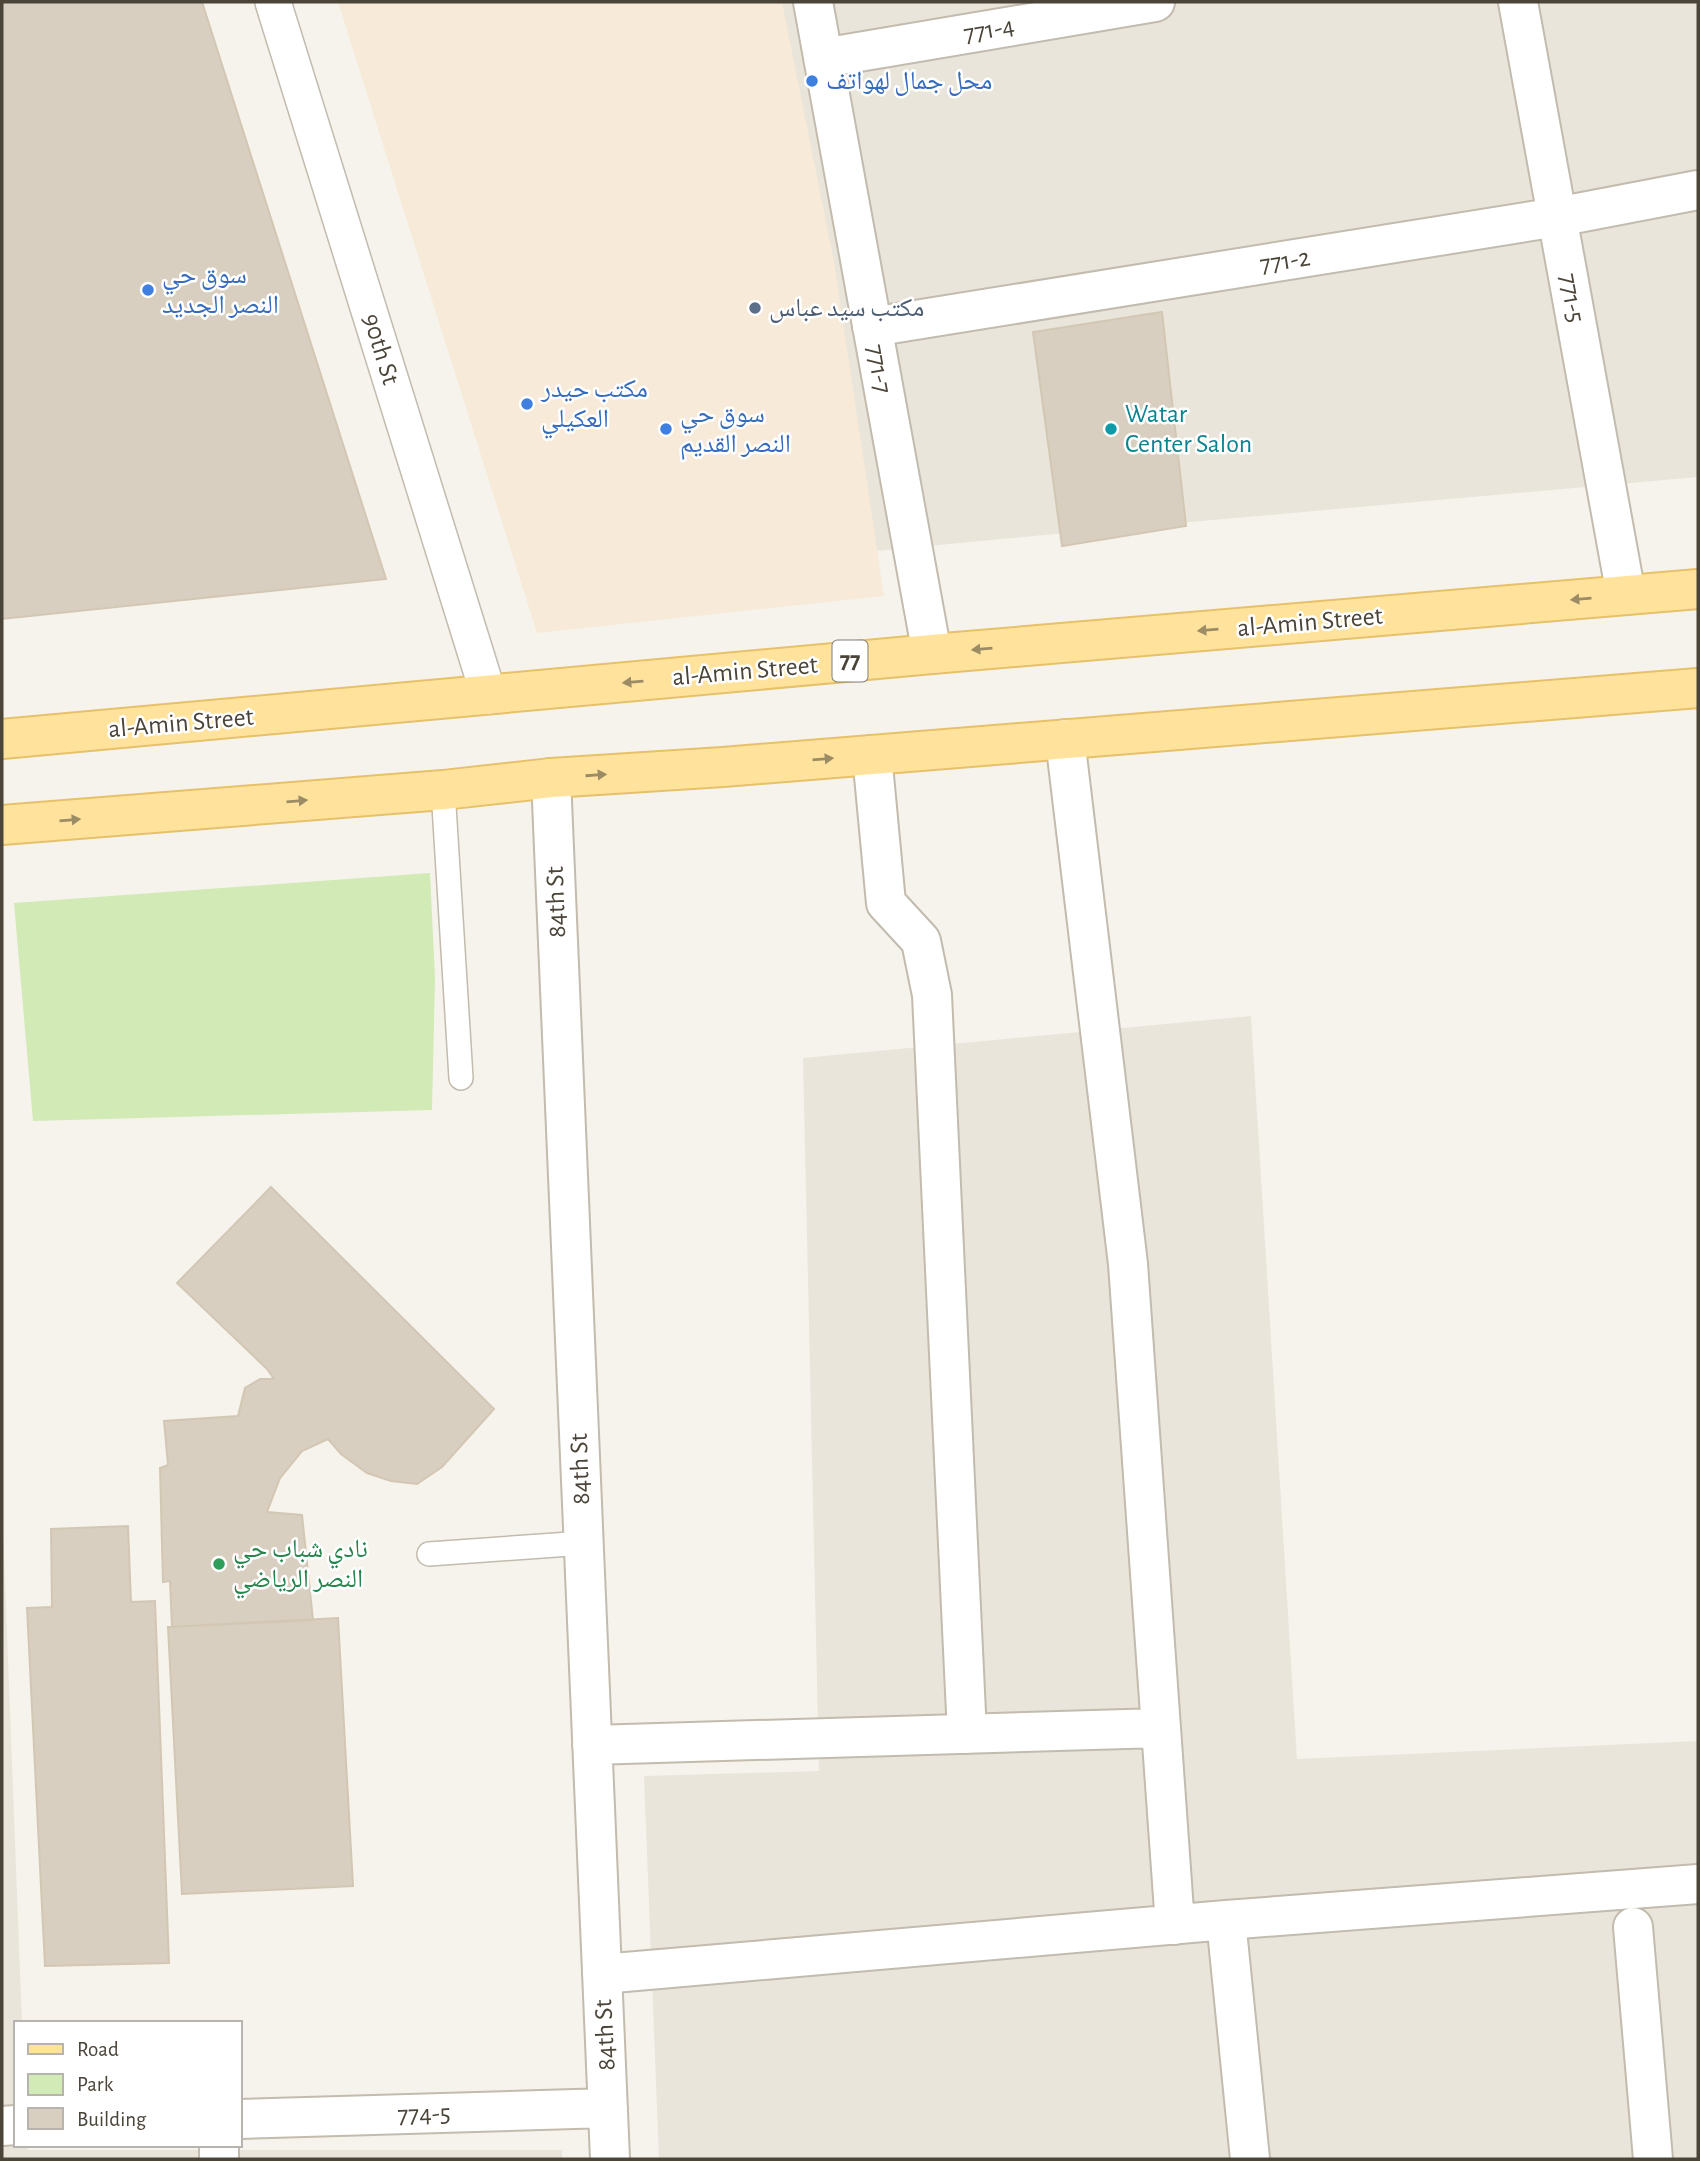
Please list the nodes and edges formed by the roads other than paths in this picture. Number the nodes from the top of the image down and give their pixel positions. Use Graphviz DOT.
graph roads {
  1 [pos="273,2"];
  2 [pos="813,2"];
  3 [pos="1154,2"];
  4 [pos="1518,2"];
  5 [pos="823,58"];
  6 [pos="1698,190"];
  7 [pos="1557,217"];
  8 [pos="872,327"];
  9 [pos="1698,589"];
  10 [pos="1626,595"];
  11 [pos="932,654"];
  12 [pos="1698,688"];
  13 [pos="489,696"];
  14 [pos="2,739"];
  15 [pos="1065,739"];
  16 [pos="872,755"];
  17 [pos="551,778"];
  18 [pos="443,790"];
  19 [pos="2,825"];
  20 [pos="461,1078"];
  21 [pos="584,1543"];
  22 [pos="429,1554"];
  23 [pos="1160,1728"];
  24 [pos="967,1734"];
  25 [pos="592,1745"];
  26 [pos="1698,1884"];
  27 [pos="1226,1920"];
  28 [pos="1175,1925"];
  29 [pos="1633,1927"];
  30 [pos="602,1974"];
  31 [pos="608,2108"];
  32 [pos="242,2119"];
  33 [pos="610,2159"];
  34 [pos="1250,2159"];
  35 [pos="1653,2159"];
  1 -- 13 [label="street, 90th St"];
  2 -- 5 [label="street, 771-7"];
  3 -- 5 [label="street, 771-4"];
  4 -- 7 [label="street, 771-5"];
  5 -- 8 [label="street, 771-7"];
  6 -- 7 [label="street, 771-2"];
  7 -- 8 [label="street, 771-2"];
  7 -- 10 [label="street, 771-5"];
  8 -- 11 [label="street, 771-7"];
  9 -- 10 [label="main road, al-Amin Street / 77"];
  10 -- 11 [label="main road, al-Amin Street / 77, one-way"];
  11 -- 13 [label="main road, al-Amin Street / 77, one-way"];
  12 -- 15 [label="main road"];
  13 -- 14 [label="main road, al-Amin Street / 77"];
  15 -- 16 [label="main road"];
  15 -- 23 [label="street"];
  17 -- 16 [label="main road, one-way"];
  16 -- 24 [label="street"];
  17 -- 18 [label="main road"];
  17 -- 21 [label="street, 84th St"];
  19 -- 18 [label="main road, one-way"];
  18 -- 20 [label="lane"];
  21 -- 22 [label="lane"];
  21 -- 25 [label="street, 84th St"];
  23 -- 24 [label="street"];
  23 -- 28 [label="street"];
  24 -- 25 [label="street"];
  25 -- 30 [label="street, 84th St"];
  26 -- 27 [label="street"];
  27 -- 28 [label="street"];
  27 -- 34 [label="street"];
  28 -- 30 [label="street"];
  29 -- 35 [label="street"];
  30 -- 31 [label="street, 84th St"];
  31 -- 32 [label="street, 774-5"];
  31 -- 33 [label="street, 84th St"];
}
